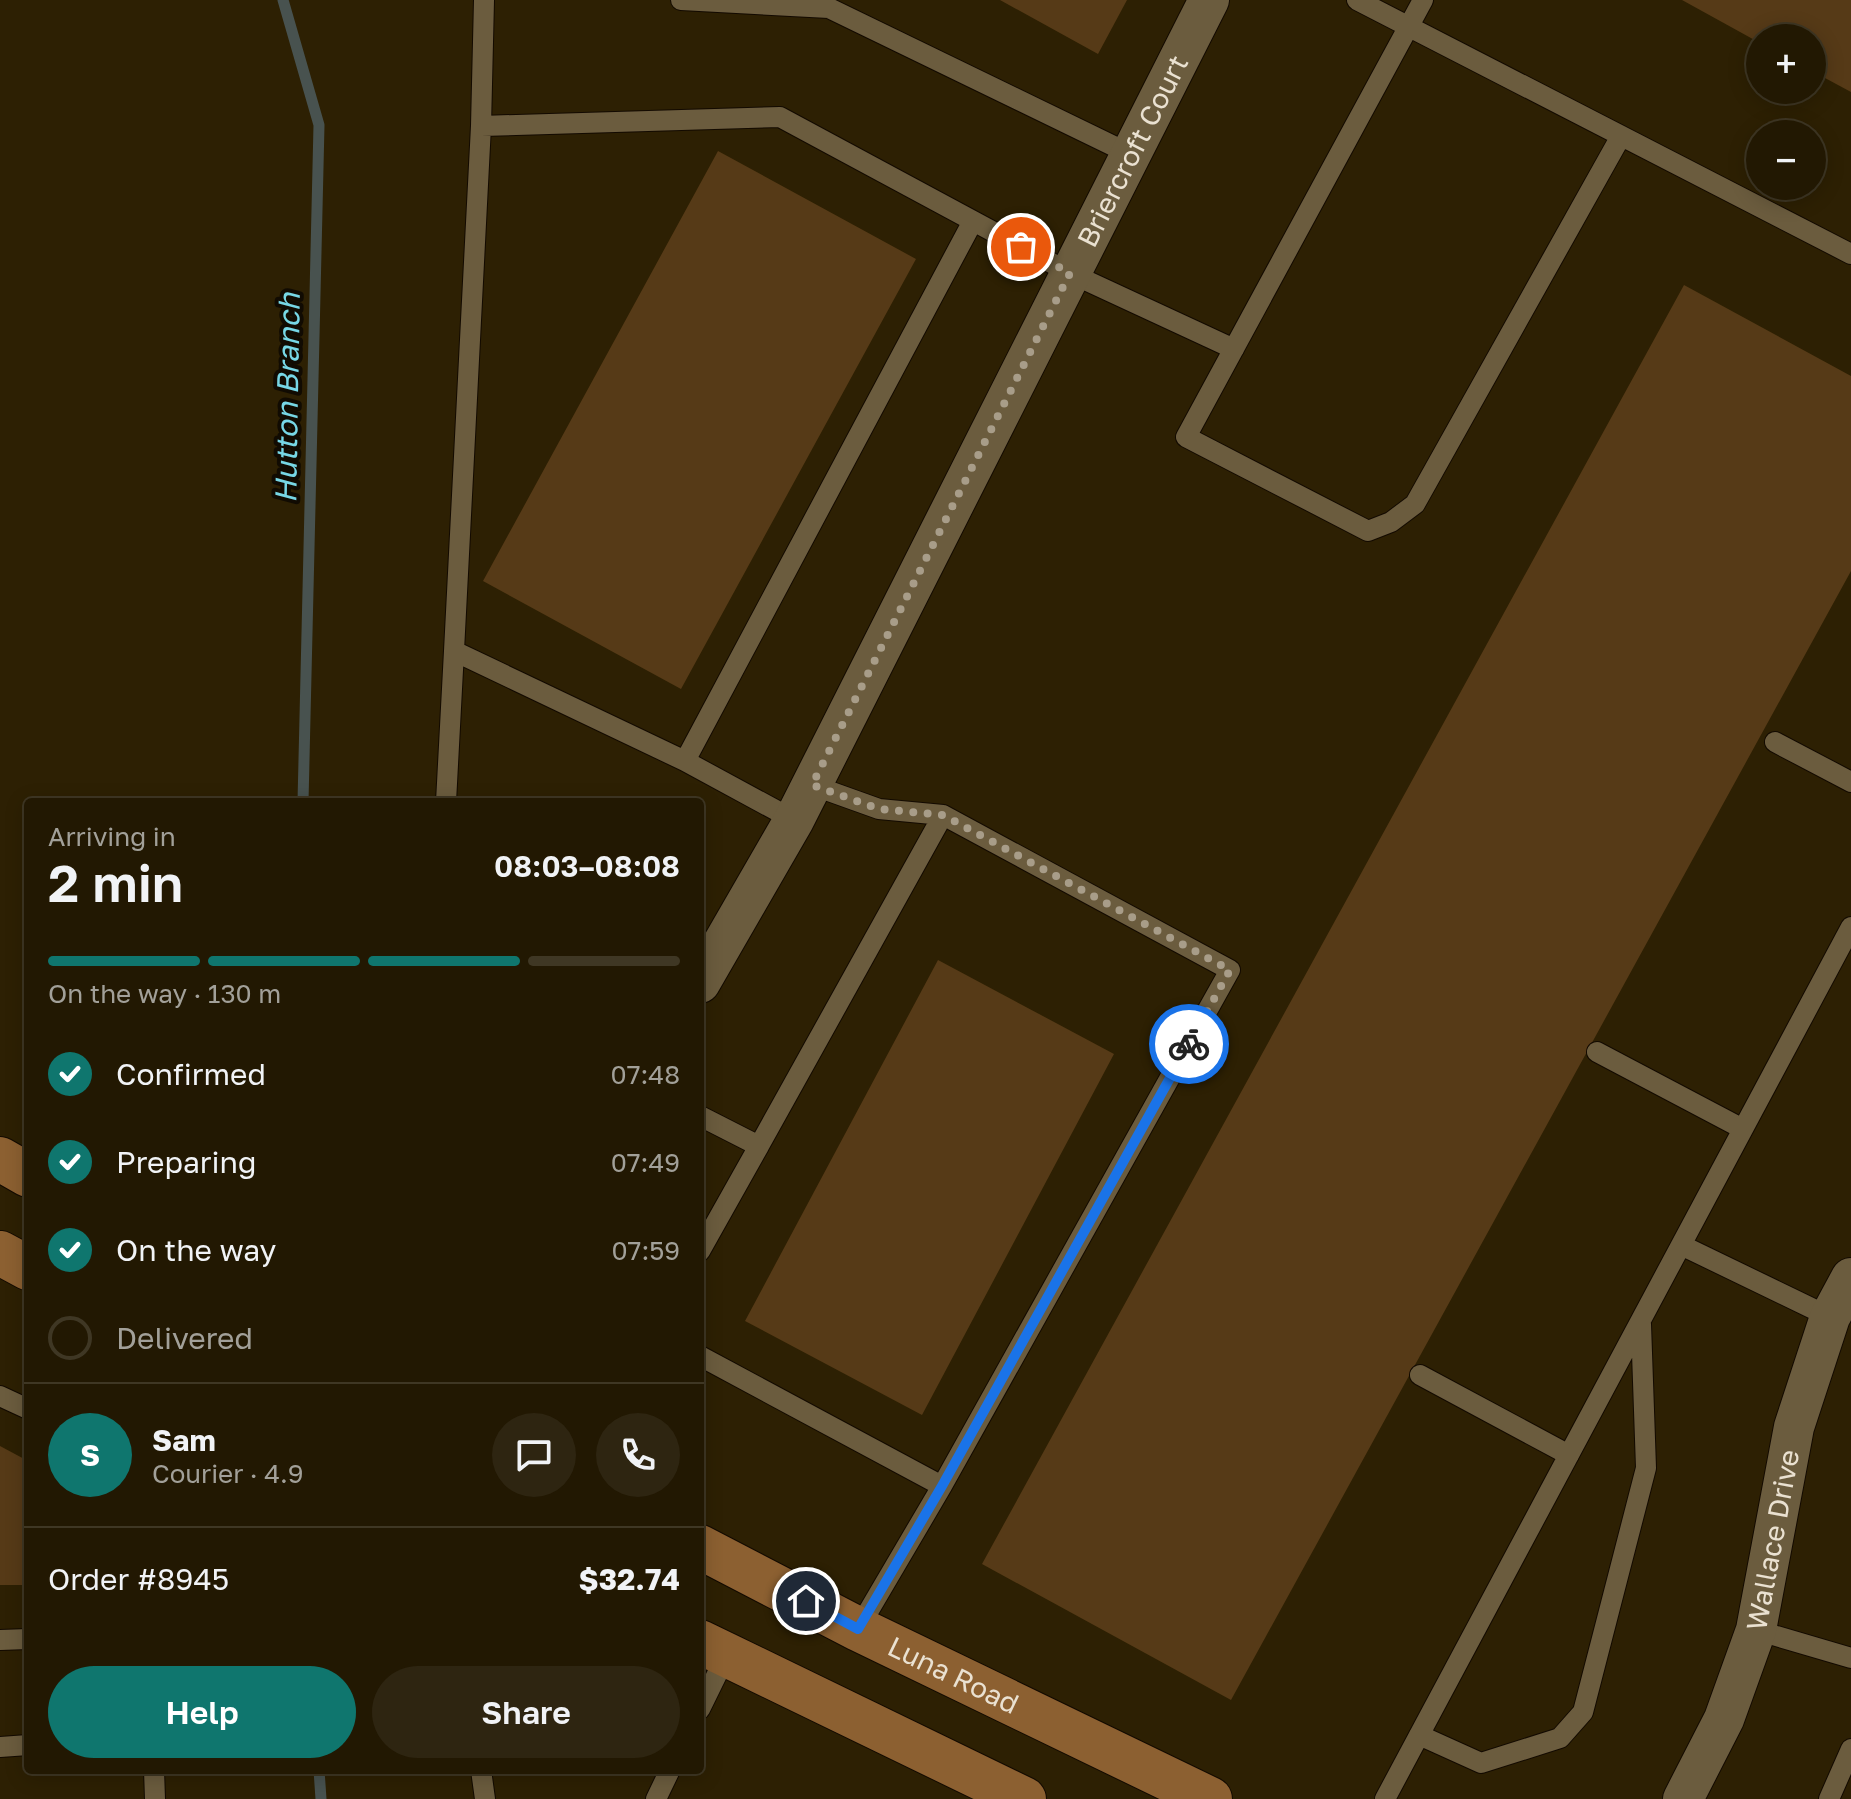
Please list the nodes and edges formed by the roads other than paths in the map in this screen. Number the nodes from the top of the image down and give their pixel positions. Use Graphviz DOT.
graph roads {
  1 [pos="484,0"];
  2 [pos="681,0"];
  3 [pos="1209,0"];
  4 [pos="1357,0"];
  5 [pos="1423,0"];
  6 [pos="1408,26"];
  7 [pos="481,126"];
  8 [pos="1621,136"];
  9 [pos="1130,154"];
  10 [pos="973,221"];
  11 [pos="1851,254"];
  12 [pos="1070,273"];
  13 [pos="1234,349"];
  14 [pos="454,651"];
  15 [pos="1775,742"];
  16 [pos="685,761"];
  17 [pos="1851,782"];
  18 [pos="812,785"];
  19 [pos="446,798"];
  20 [pos="943,815"];
  21 [pos="794,820"];
  22 [pos="1851,927"];
  23 [pos="710,939"];
  24 [pos="704,965"];
  25 [pos="1842,966"];
  26 [pos="1597,1052"];
  27 [pos="704,1118"];
  28 [pos="1743,1129"];
  29 [pos="759,1146"];
  30 [pos="0,1159"];
  31 [pos="24,1173"];
  32 [pos="704,1244"];
  33 [pos="1681,1245"];
  34 [pos="0,1253"];
  35 [pos="24,1266"];
  36 [pos="1851,1278"];
  37 [pos="1830,1317"];
  38 [pos="1641,1320"];
  39 [pos="704,1358"];
  40 [pos="1420,1375"];
  41 [pos="0,1396"];
  42 [pos="24,1407"];
  43 [pos="1569,1455"];
  44 [pos="942,1486"];
  45 [pos="704,1549"];
  46 [pos="858,1629"];
  47 [pos="1756,1630"];
  48 [pos="24,1639"];
  49 [pos="0,1640"];
  50 [pos="713,1649"];
  51 [pos="1851,1658"];
  52 [pos="704,1691"];
  53 [pos="1419,1735"];
  54 [pos="24,1745"];
  55 [pos="0,1747"];
  56 [pos="1851,1749"];
  57 [pos="154,1774"];
  58 [pos="482,1774"];
  59 [pos="668,1774"];
  60 [pos="155,1799"];
  61 [pos="485,1799"];
  62 [pos="656,1799"];
  63 [pos="1024,1799"];
  64 [pos="1210,1799"];
  65 [pos="1385,1799"];
  66 [pos="1683,1799"];
  67 [pos="1829,1799"];
  1 -- 7 [label="lane"];
  2 -- 9 [label="lane"];
  3 -- 9 [label="street, Briercroft Court"];
  4 -- 6 [label="lane"];
  5 -- 6 [label="lane"];
  6 -- 8 [label="lane"];
  6 -- 13 [label="lane"];
  7 -- 10 [label="lane"];
  7 -- 14 [label="lane"];
  8 -- 11 [label="lane"];
  8 -- 13 [label="lane"];
  9 -- 12 [label="street, Briercroft Court"];
  10 -- 12 [label="lane"];
  10 -- 16 [label="lane"];
  12 -- 13 [label="lane"];
  12 -- 18 [label="street, Briercroft Court"];
  14 -- 16 [label="lane"];
  14 -- 19 [label="lane"];
  15 -- 17 [label="lane"];
  16 -- 21 [label="lane"];
  18 -- 20 [label="lane"];
  18 -- 21 [label="street, Briercroft Court"];
  20 -- 29 [label="lane"];
  20 -- 44 [label="lane"];
  21 -- 23 [label="street, Briercroft Court"];
  22 -- 25 [label="lane"];
  23 -- 24 [label="street, Briercroft Court"];
  25 -- 28 [label="lane"];
  26 -- 28 [label="lane"];
  27 -- 29 [label="lane"];
  28 -- 33 [label="lane"];
  29 -- 32 [label="lane"];
  30 -- 31 [label="main road"];
  33 -- 37 [label="lane"];
  33 -- 38 [label="lane"];
  34 -- 35 [label="main road"];
  36 -- 37 [label="street, Wallace Drive"];
  37 -- 47 [label="street, Wallace Drive"];
  38 -- 43 [label="lane"];
  38 -- 53 [label="lane"];
  39 -- 44 [label="lane"];
  40 -- 43 [label="lane"];
  41 -- 42 [label="lane"];
  43 -- 53 [label="lane"];
  44 -- 46 [label="lane"];
  45 -- 46 [label="main road, Luna Road"];
  46 -- 64 [label="main road, Luna Road"];
  47 -- 51 [label="lane"];
  47 -- 66 [label="street, Wallace Drive"];
  48 -- 49 [label="lane"];
  50 -- 52 [label="lane"];
  50 -- 63 [label="main road"];
  53 -- 65 [label="lane"];
  54 -- 55 [label="lane"];
  56 -- 67 [label="lane"];
  57 -- 60 [label="lane"];
  58 -- 61 [label="lane"];
  59 -- 62 [label="lane"];
}
